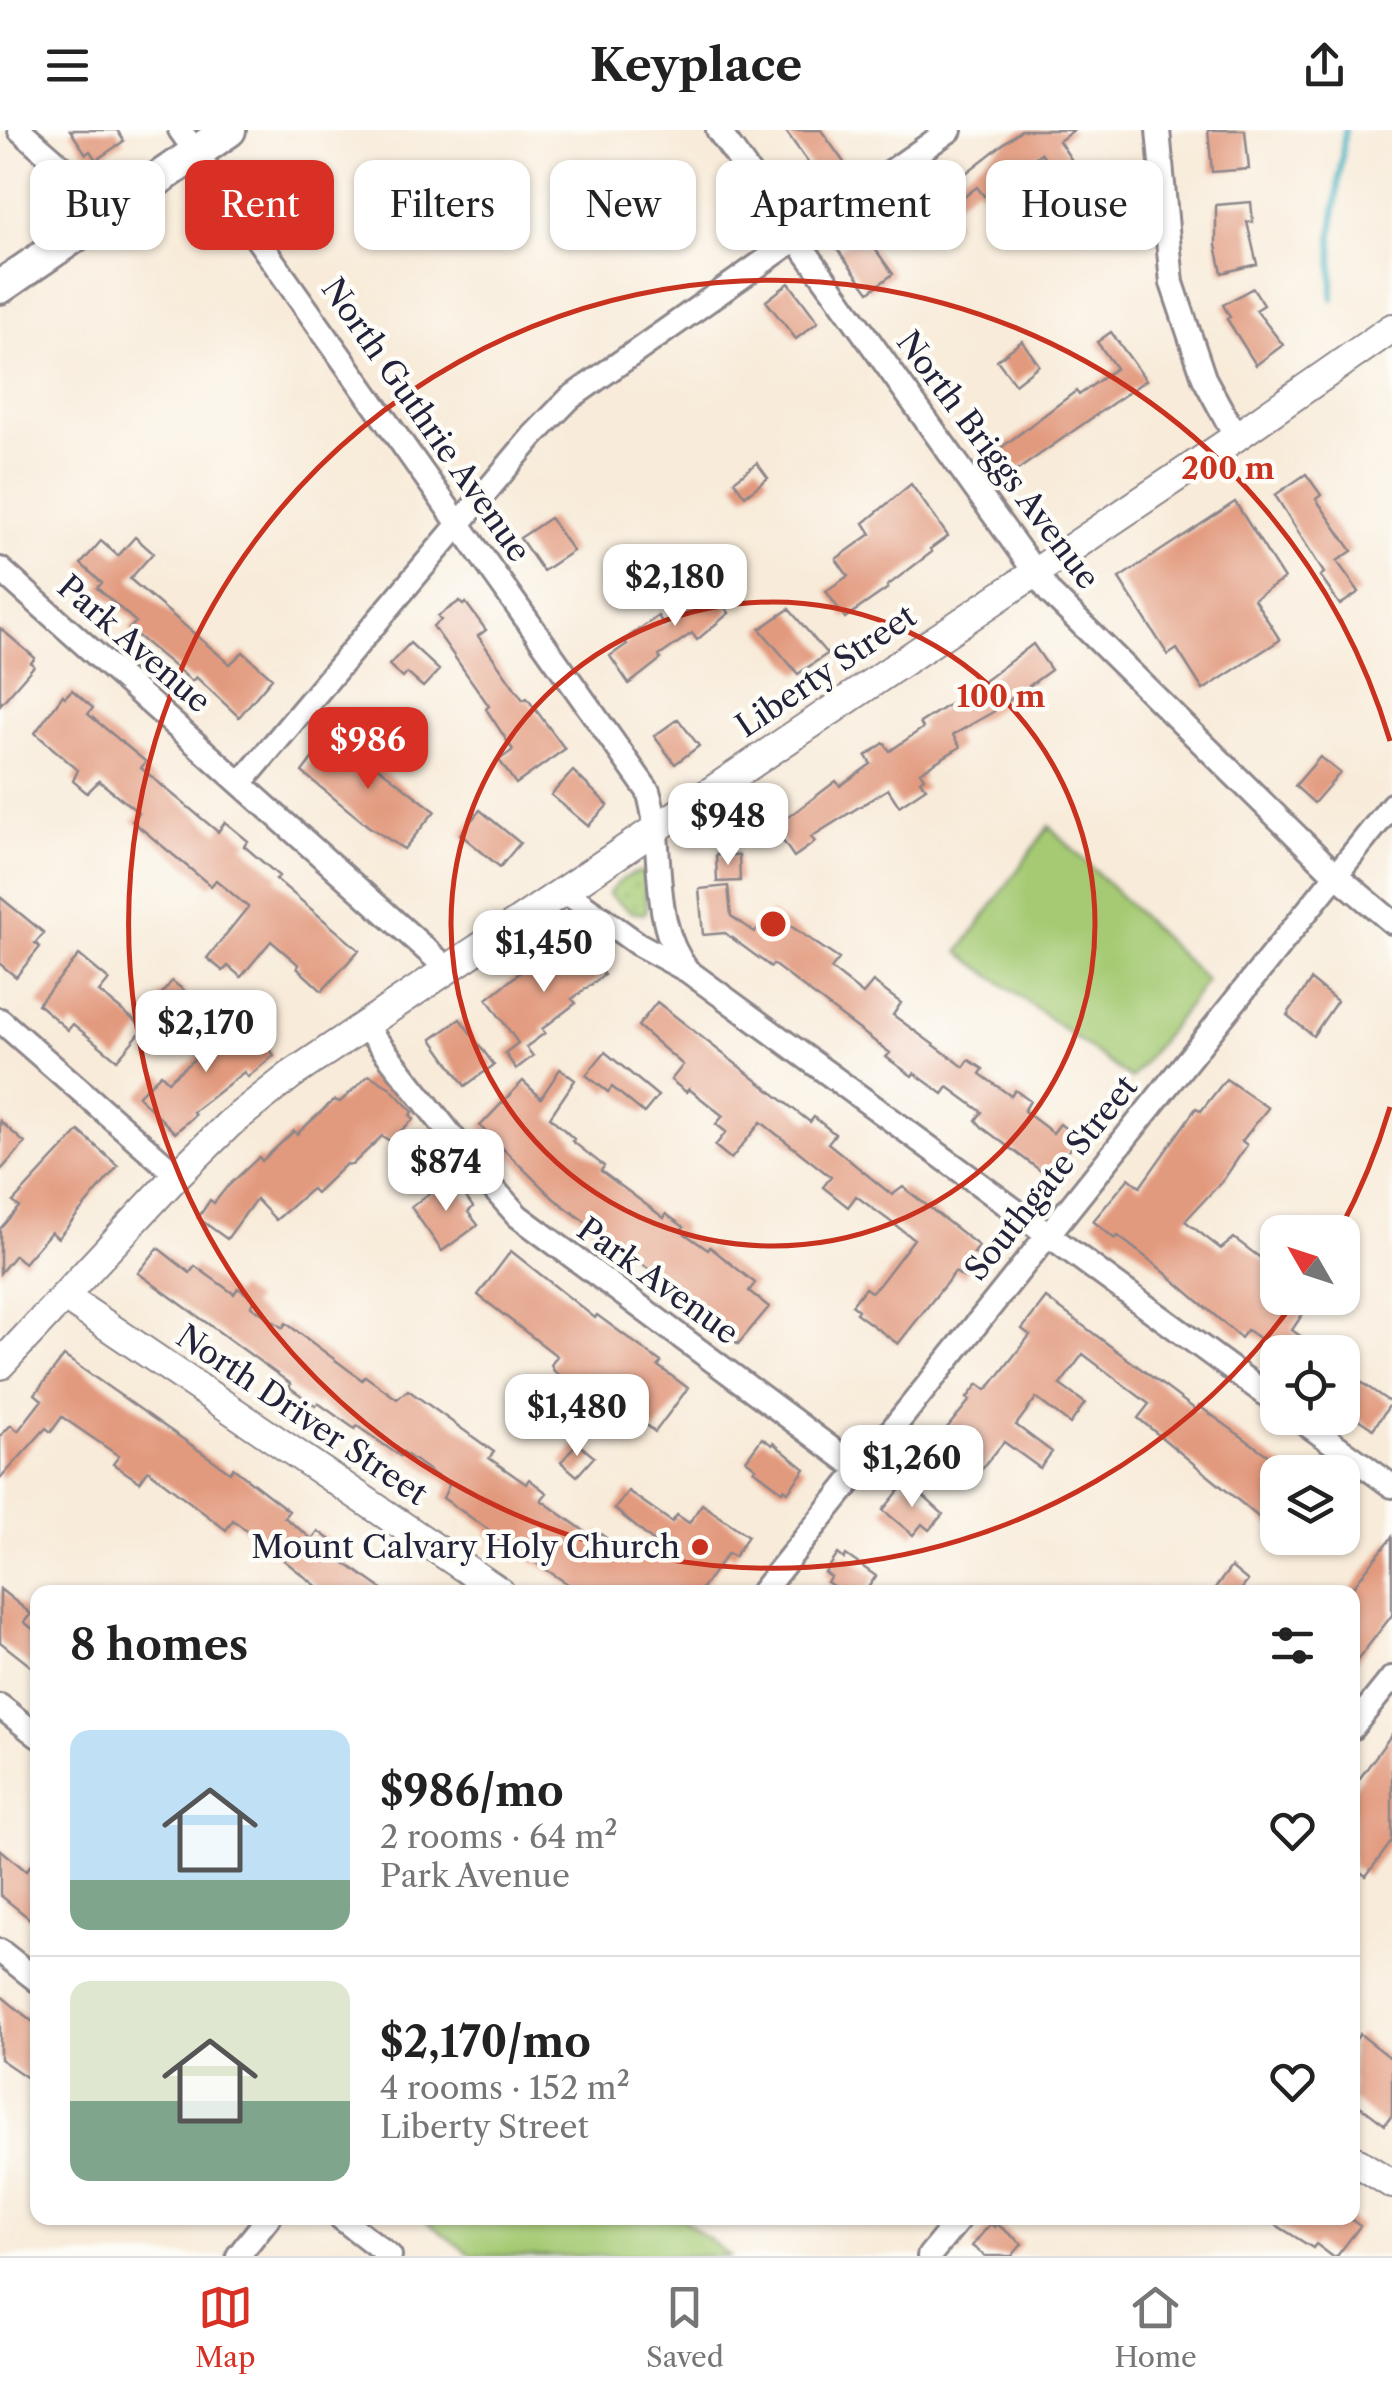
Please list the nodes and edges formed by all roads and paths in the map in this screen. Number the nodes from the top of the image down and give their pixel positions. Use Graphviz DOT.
graph roads {
  1 [pos="20,130"];
  2 [pos="229,130"];
  3 [pos="718,130"];
  4 [pos="950,130"];
  5 [pos="1158,130"];
  6 [pos="188,142"];
  7 [pos="54,160"];
  8 [pos="739,160"];
  9 [pos="907,160"];
  10 [pos="165,162"];
  11 [pos="53,250"];
  12 [pos="777,250"];
  13 [pos="803,250"];
  14 [pos="0,287"];
  15 [pos="1392,328"];
  16 [pos="1236,437"];
  17 [pos="459,523"];
  18 [pos="0,569"];
  19 [pos="1033,573"];
  20 [pos="242,782"];
  21 [pos="1392,805"];
  22 [pos="656,829"];
  23 [pos="1335,874"];
  24 [pos="564,891"];
  25 [pos="1392,922"];
  26 [pos="448,969"];
  27 [pos="688,971"];
  28 [pos="0,1020"];
  29 [pos="364,1026"];
  30 [pos="177,1175"];
  31 [pos="1047,1234"];
  32 [pos="65,1296"];
  33 [pos="0,1365"];
  34 [pos="1260,1390"];
  35 [pos="1322,1435"];
  36 [pos="860,1470"];
  37 [pos="1392,1486"];
  38 [pos="490,1585"];
  39 [pos="768,1585"];
  40 [pos="1392,1678"];
  41 [pos="0,1706"];
  42 [pos="1360,1718"];
  43 [pos="30,1730"];
  44 [pos="0,1952"];
  45 [pos="30,1976"];
  46 [pos="1360,2164"];
  47 [pos="1392,2184"];
  48 [pos="262,2225"];
  49 [pos="349,2225"];
  50 [pos="955,2225"];
  51 [pos="931,2255"];
  52 [pos="238,2256"];
  53 [pos="390,2256"];
  1 -- 7 [label="street"];
  2 -- 6 [label="main road"];
  3 -- 8 [label="street, North Briggs Avenue"];
  4 -- 9 [label="street"];
  5 -- 16 [label="street"];
  6 -- 10 [label="main road"];
  6 -- 17 [label="street, North Guthrie Avenue"];
  11 -- 14 [label="main road"];
  12 -- 17 [label="street"];
  13 -- 19 [label="street, North Briggs Avenue"];
  15 -- 16 [label="street, Liberty Street"];
  16 -- 19 [label="street, Liberty Street"];
  17 -- 20 [label="street"];
  17 -- 22 [label="street, North Guthrie Avenue"];
  18 -- 20 [label="street, Park Avenue"];
  19 -- 22 [label="street, Liberty Street"];
  19 -- 23 [label="street, North Briggs Avenue"];
  20 -- 26 [label="street, Park Avenue"];
  21 -- 23 [label="street, Southgate Street"];
  22 -- 24 [label="street, Liberty Street"];
  22 -- 27 [label="street, North Guthrie Avenue"];
  23 -- 25 [label="street, North Briggs Avenue"];
  23 -- 31 [label="street, Southgate Street"];
  24 -- 26 [label="street, Liberty Street"];
  24 -- 27 [label="street, North Guthrie Avenue"];
  26 -- 29 [label="street, Liberty Street"];
  27 -- 31 [label="street, North Guthrie Avenue"];
  28 -- 30 [label="street"];
  29 -- 30 [label="street, Liberty Street"];
  29 -- 36 [label="street, Park Avenue"];
  30 -- 32 [label="street, Liberty Street"];
  31 -- 34 [label="street, North Guthrie Avenue"];
  31 -- 36 [label="street, Southgate Street"];
  32 -- 33 [label="street, Liberty Street"];
  32 -- 38 [label="street, North Driver Street"];
  35 -- 37 [label="street"];
  36 -- 39 [label="street, Southgate Street"];
  40 -- 42 [label="street"];
  41 -- 43 [label="street"];
  44 -- 45 [label="street"];
  46 -- 47 [label="street"];
  48 -- 52 [label="street"];
  49 -- 53 [label="street"];
  50 -- 51 [label="street"];
}
